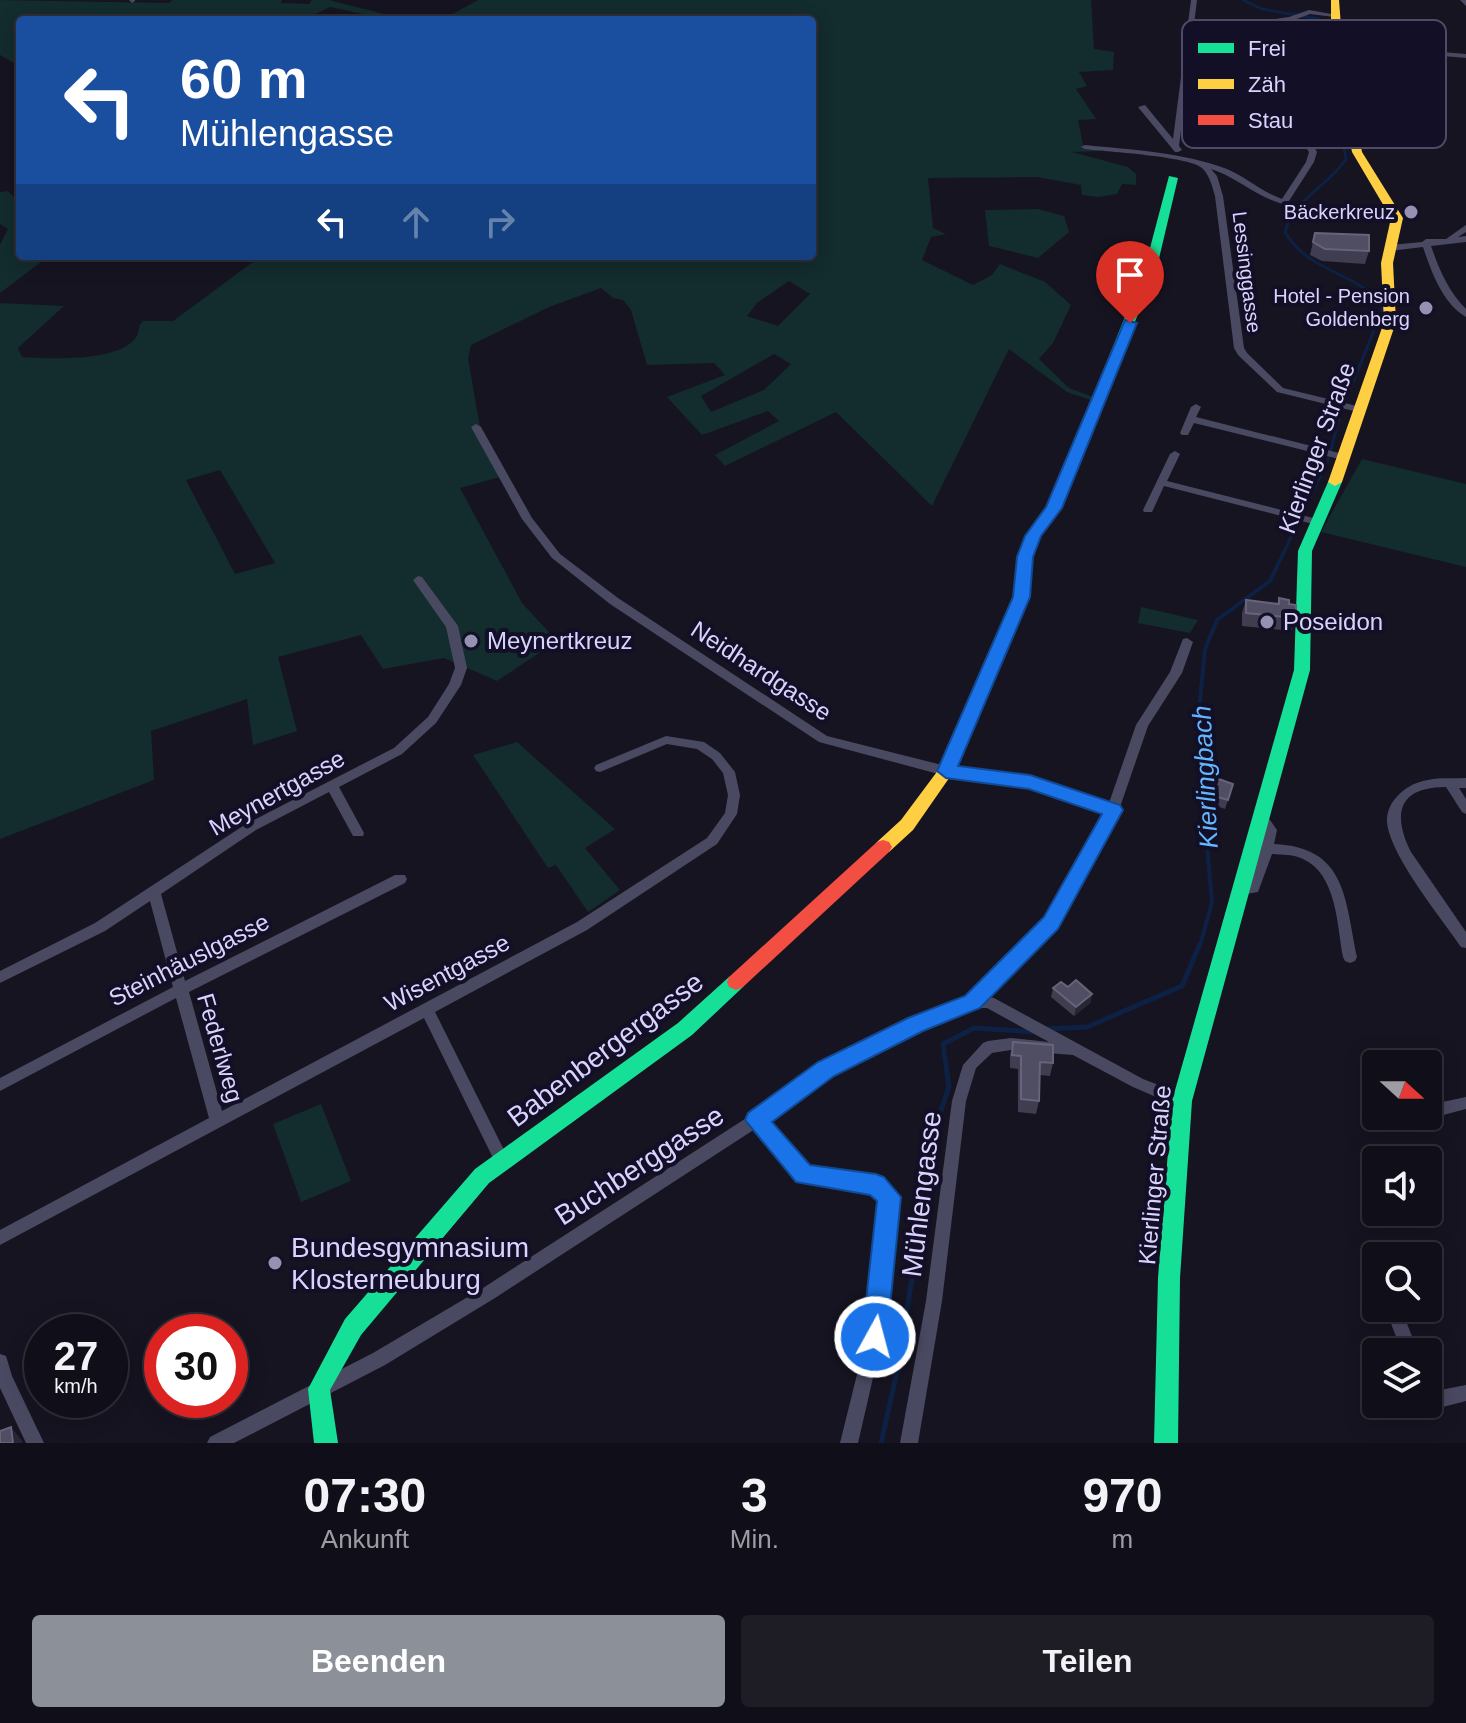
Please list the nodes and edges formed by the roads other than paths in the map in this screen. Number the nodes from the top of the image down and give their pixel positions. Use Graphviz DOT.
graph roads {
  1 [pos="1194,0"];
  2 [pos="1334,8"];
  3 [pos="1290,19"];
  4 [pos="1192,20"];
  5 [pos="1280,20"];
  6 [pos="1446,54"];
  7 [pos="1466,56"];
  8 [pos="1182,97"];
  9 [pos="1142,107"];
  10 [pos="1176,145"];
  11 [pos="1085,147"];
  12 [pos="1309,148"];
  13 [pos="1356,148"];
  14 [pos="1180,157"];
  15 [pos="1202,164"];
  16 [pos="1173,178"];
  17 [pos="1466,228"];
  18 [pos="1403,232"];
  19 [pos="1466,239"];
  20 [pos="1449,240"];
  21 [pos="1427,242"];
  22 [pos="1390,248"];
  23 [pos="1466,249"];
  24 [pos="1466,314"];
  25 [pos="1196,407"];
  26 [pos="1349,407"];
  27 [pos="1191,419"];
  28 [pos="476,427"];
  29 [pos="1185,433"];
  30 [pos="1175,454"];
  31 [pos="1336,455"];
  32 [pos="1163,483"];
  33 [pos="1148,510"];
  34 [pos="1314,521"];
  35 [pos="418,580"];
  36 [pos="1187,642"];
  37 [pos="600,768"];
  38 [pos="946,771"];
  39 [pos="1466,783"];
  40 [pos="1450,784"];
  41 [pos="333,787"];
  42 [pos="1466,809"];
  43 [pos="1113,810"];
  44 [pos="1261,816"];
  45 [pos="358,833"];
  46 [pos="1267,849"];
  47 [pos="400,879"];
  48 [pos="1240,890"];
  49 [pos="154,893"];
  50 [pos="1466,943"];
  51 [pos="1350,957"];
  52 [pos="0,977"];
  53 [pos="180,989"];
  54 [pos="972,1002"];
  55 [pos="427,1010"];
  56 [pos="1077,1050"];
  57 [pos="0,1085"];
  58 [pos="1182,1101"];
  59 [pos="1466,1103"];
  60 [pos="1442,1109"];
  61 [pos="756,1120"];
  62 [pos="218,1122"];
  63 [pos="501,1159"];
  64 [pos="0,1238"];
  65 [pos="0,1362"];
  66 [pos="319,1389"];
  67 [pos="1466,1393"];
  68 [pos="1442,1396"];
  69 [pos="5,1397"];
  70 [pos="35,1443"];
  71 [pos="216,1443"];
  72 [pos="326,1443"];
  73 [pos="849,1443"];
  74 [pos="909,1443"];
  75 [pos="1166,1443"];
  1 -- 4 [label="street"];
  2 -- 3 [label="street"];
  3 -- 5 [label="street"];
  6 -- 7 [label="street"];
  8 -- 10 [label="street"];
  9 -- 10 [label="street"];
  10 -- 14 [label="street"];
  11 -- 14 [label="street"];
  12 -- 15 [label="street"];
  13 -- 18 [label="main road"];
  14 -- 15 [label="street"];
  15 -- 26 [label="street, Lessinggasse"];
  16 -- 38 [label="main road, Babenbergergasse"];
  17 -- 20 [label="street"];
  18 -- 21 [label="street"];
  18 -- 22 [label="main road, Kierlinger Straße"];
  19 -- 20 [label="street"];
  20 -- 21 [label="street"];
  21 -- 22 [label="street"];
  21 -- 23 [label="street"];
  21 -- 24 [label="street"];
  22 -- 26 [label="main road, Kierlinger Straße"];
  25 -- 27 [label="street"];
  26 -- 31 [label="main road, Kierlinger Straße"];
  27 -- 29 [label="street"];
  27 -- 31 [label="street"];
  28 -- 38 [label="street, Neidhardgasse"];
  30 -- 32 [label="street"];
  31 -- 34 [label="main road, Kierlinger Straße"];
  32 -- 33 [label="street"];
  32 -- 34 [label="street"];
  34 -- 44 [label="main road, Kierlinger Straße"];
  35 -- 41 [label="street, Meynertgasse"];
  36 -- 43 [label="street"];
  37 -- 55 [label="street, Wisentgasse"];
  38 -- 43 [label="street, Neidhardgasse"];
  38 -- 63 [label="main road, Babenbergergasse"];
  39 -- 40 [label="street"];
  40 -- 42 [label="street"];
  40 -- 50 [label="street"];
  41 -- 45 [label="street"];
  41 -- 49 [label="street, Meynertgasse"];
  43 -- 54 [label="street"];
  44 -- 46 [label="street"];
  44 -- 48 [label="main road, Kierlinger Straße"];
  46 -- 48 [label="street"];
  46 -- 51 [label="street"];
  47 -- 53 [label="street, Steinhäuslgasse"];
  48 -- 58 [label="main road, Kierlinger Straße"];
  49 -- 52 [label="street, Meynertgasse"];
  49 -- 53 [label="street, Federlweg"];
  53 -- 57 [label="street, Steinhäuslgasse"];
  53 -- 62 [label="street, Federlweg"];
  54 -- 56 [label="street"];
  54 -- 61 [label="street, Buchberggasse"];
  55 -- 62 [label="street, Wisentgasse"];
  55 -- 63 [label="street"];
  56 -- 58 [label="street"];
  56 -- 74 [label="street, Mühlengasse"];
  58 -- 75 [label="main road, Kierlinger Straße"];
  59 -- 60 [label="street"];
  61 -- 66 [label="street, Buchberggasse"];
  61 -- 73 [label="street, Mühlengasse"];
  62 -- 64 [label="street, Wisentgasse"];
  63 -- 66 [label="main road, Babenbergergasse"];
  65 -- 69 [label="street"];
  66 -- 71 [label="street, Buchberggasse"];
  66 -- 72 [label="main road"];
  67 -- 68 [label="street"];
  69 -- 70 [label="street"];
}
